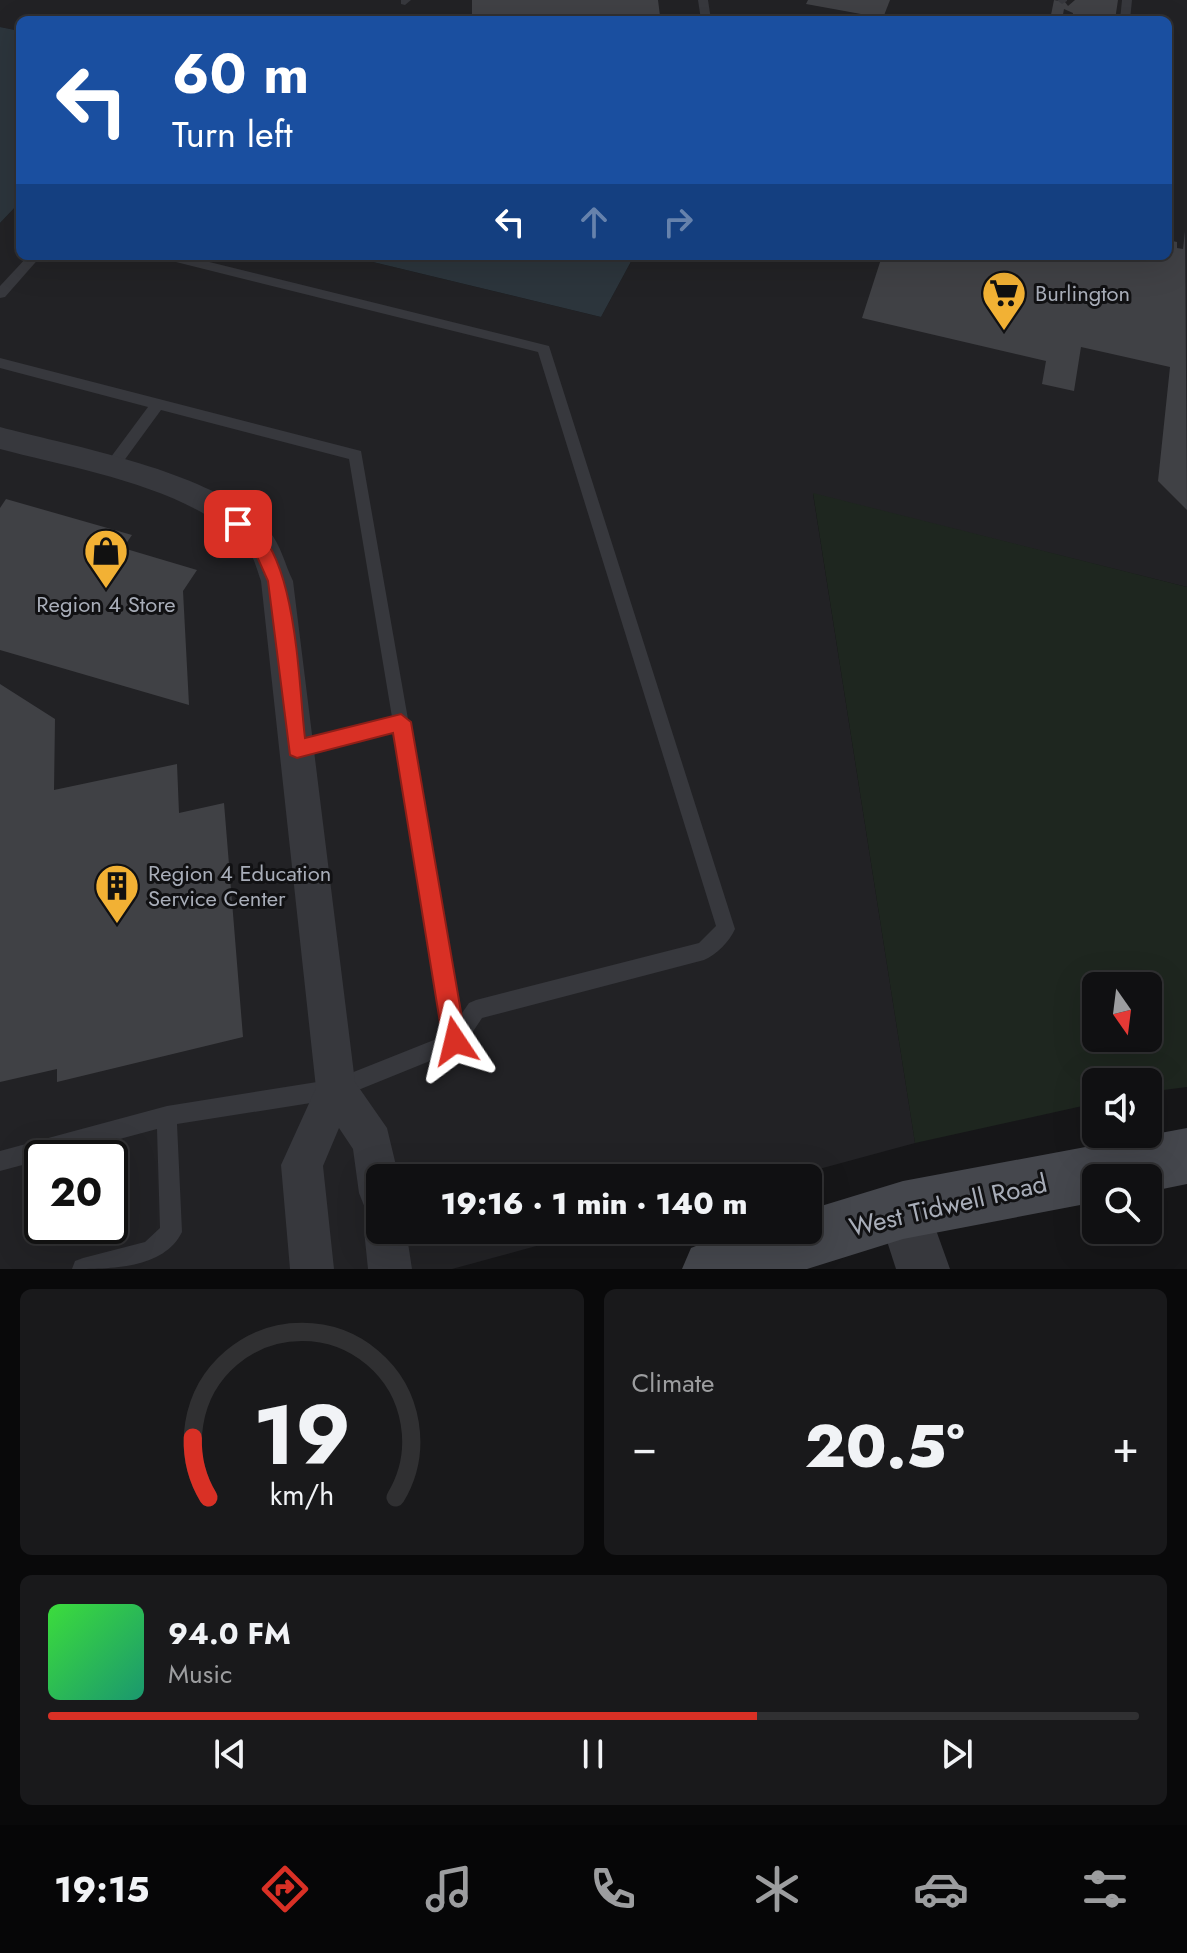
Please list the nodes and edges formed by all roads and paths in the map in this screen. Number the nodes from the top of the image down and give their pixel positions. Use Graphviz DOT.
graph roads {
  1 [pos="31,260"];
  2 [pos="184,260"];
  3 [pos="0,294"];
  4 [pos="0,363"];
  5 [pos="158,404"];
  6 [pos="0,438"];
  7 [pos="110,469"];
  8 [pos="401,722"];
  9 [pos="297,749"];
  10 [pos="455,1041"];
  11 [pos="336,1089"];
  12 [pos="167,1116"];
  13 [pos="1187,1156"];
  14 [pos="0,1161"];
  15 [pos="376,1164"];
  16 [pos="903,1210"];
  17 [pos="387,1244"];
  18 [pos="83,1269"];
  19 [pos="312,1269"];
  20 [pos="390,1269"];
  21 [pos="712,1269"];
  22 [pos="923,1269"];
  1 -- 3 [label="lane"];
  2 -- 10 [label="lane"];
  4 -- 5 [label="lane"];
  5 -- 7 [label="lane"];
  5 -- 8 [label="lane"];
  6 -- 7 [label="street"];
  7 -- 9 [label="street"];
  8 -- 9 [label="lane"];
  8 -- 10 [label="lane"];
  9 -- 11 [label="street"];
  10 -- 11 [label="lane"];
  11 -- 12 [label="lane"];
  11 -- 15 [label="street"];
  11 -- 19 [label="street"];
  12 -- 14 [label="lane"];
  12 -- 18 [label="lane"];
  13 -- 16 [label="main road, West Tidwell Road"];
  16 -- 21 [label="main road, West Tidwell Road"];
  16 -- 22 [label="street"];
  17 -- 20 [label="street"];
}
